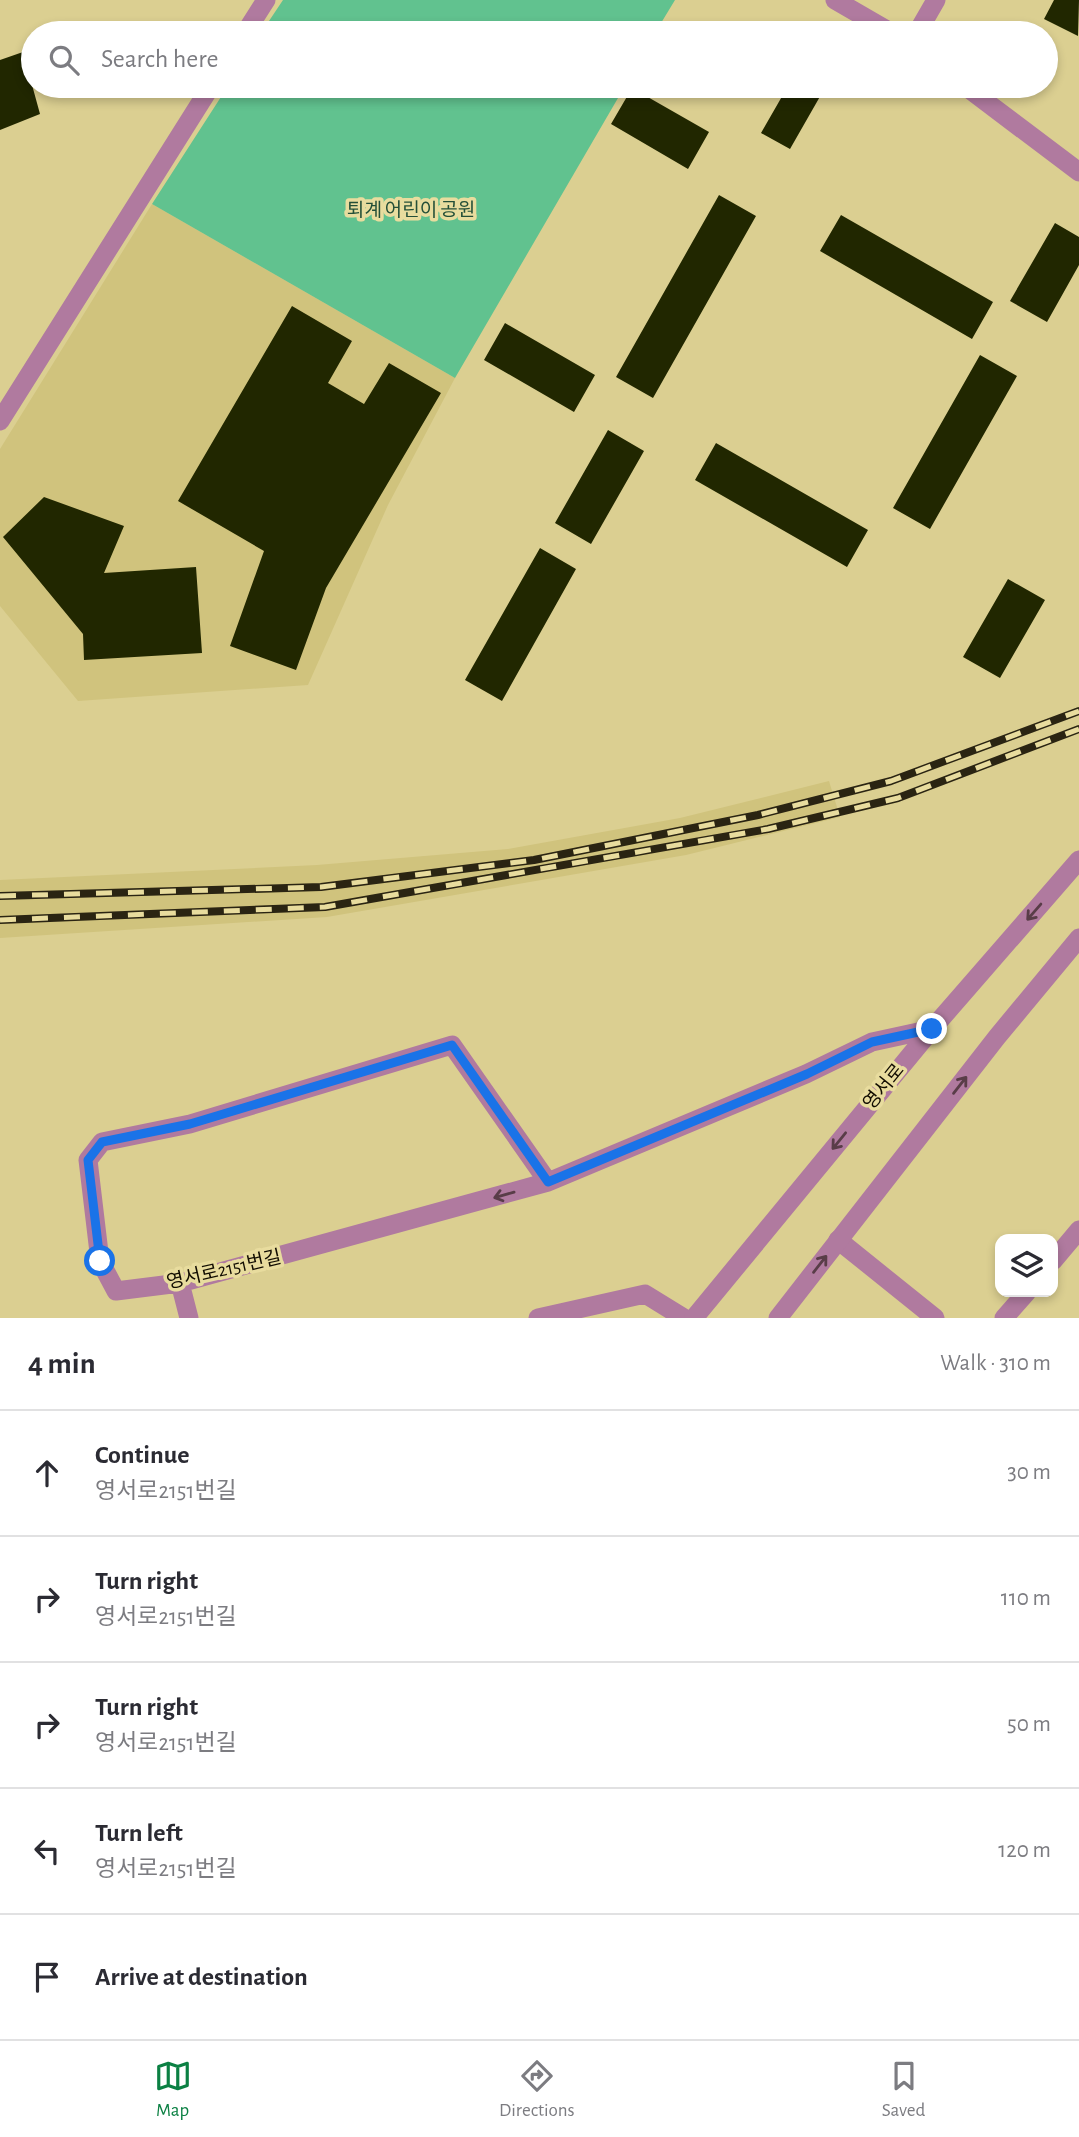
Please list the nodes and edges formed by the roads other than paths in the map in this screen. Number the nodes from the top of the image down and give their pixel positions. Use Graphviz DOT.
graph roads {
  1 [pos="265,0"];
  2 [pos="835,0"];
  3 [pos="936,0"];
  4 [pos="252,21"];
  5 [pos="871,21"];
  6 [pos="924,21"];
  7 [pos="203,98"];
  8 [pos="981,98"];
  9 [pos="1079,172"];
  10 [pos="0,421"];
  11 [pos="1079,860"];
  12 [pos="1079,938"];
  13 [pos="932,1029"];
  14 [pos="548,1182"];
  15 [pos="1079,1230"];
  16 [pos="838,1240"];
  17 [pos="1058,1255"];
  18 [pos="180,1283"];
  19 [pos="1023,1297"];
  20 [pos="189,1318"];
  21 [pos="538,1318"];
  22 [pos="684,1318"];
  23 [pos="694,1318"];
  24 [pos="778,1318"];
  25 [pos="935,1318"];
  26 [pos="1004,1318"];
  1 -- 4 [label="street"];
  2 -- 5 [label="street"];
  3 -- 6 [label="street"];
  7 -- 10 [label="street"];
  8 -- 9 [label="street"];
  11 -- 13 [label="street, 영서로, one-way"];
  16 -- 12 [label="street, one-way"];
  13 -- 14 [label="street, 영서로2151번길"];
  13 -- 23 [label="street, 영서로, one-way"];
  14 -- 18 [label="street, 영서로2151번길, one-way"];
  14 -- 18 [label="street, 영서로2151번길"];
  15 -- 17 [label="street"];
  24 -- 16 [label="street, one-way"];
  16 -- 25 [label="street"];
  18 -- 20 [label="street"];
  19 -- 26 [label="street"];
  21 -- 22 [label="street"];
}
